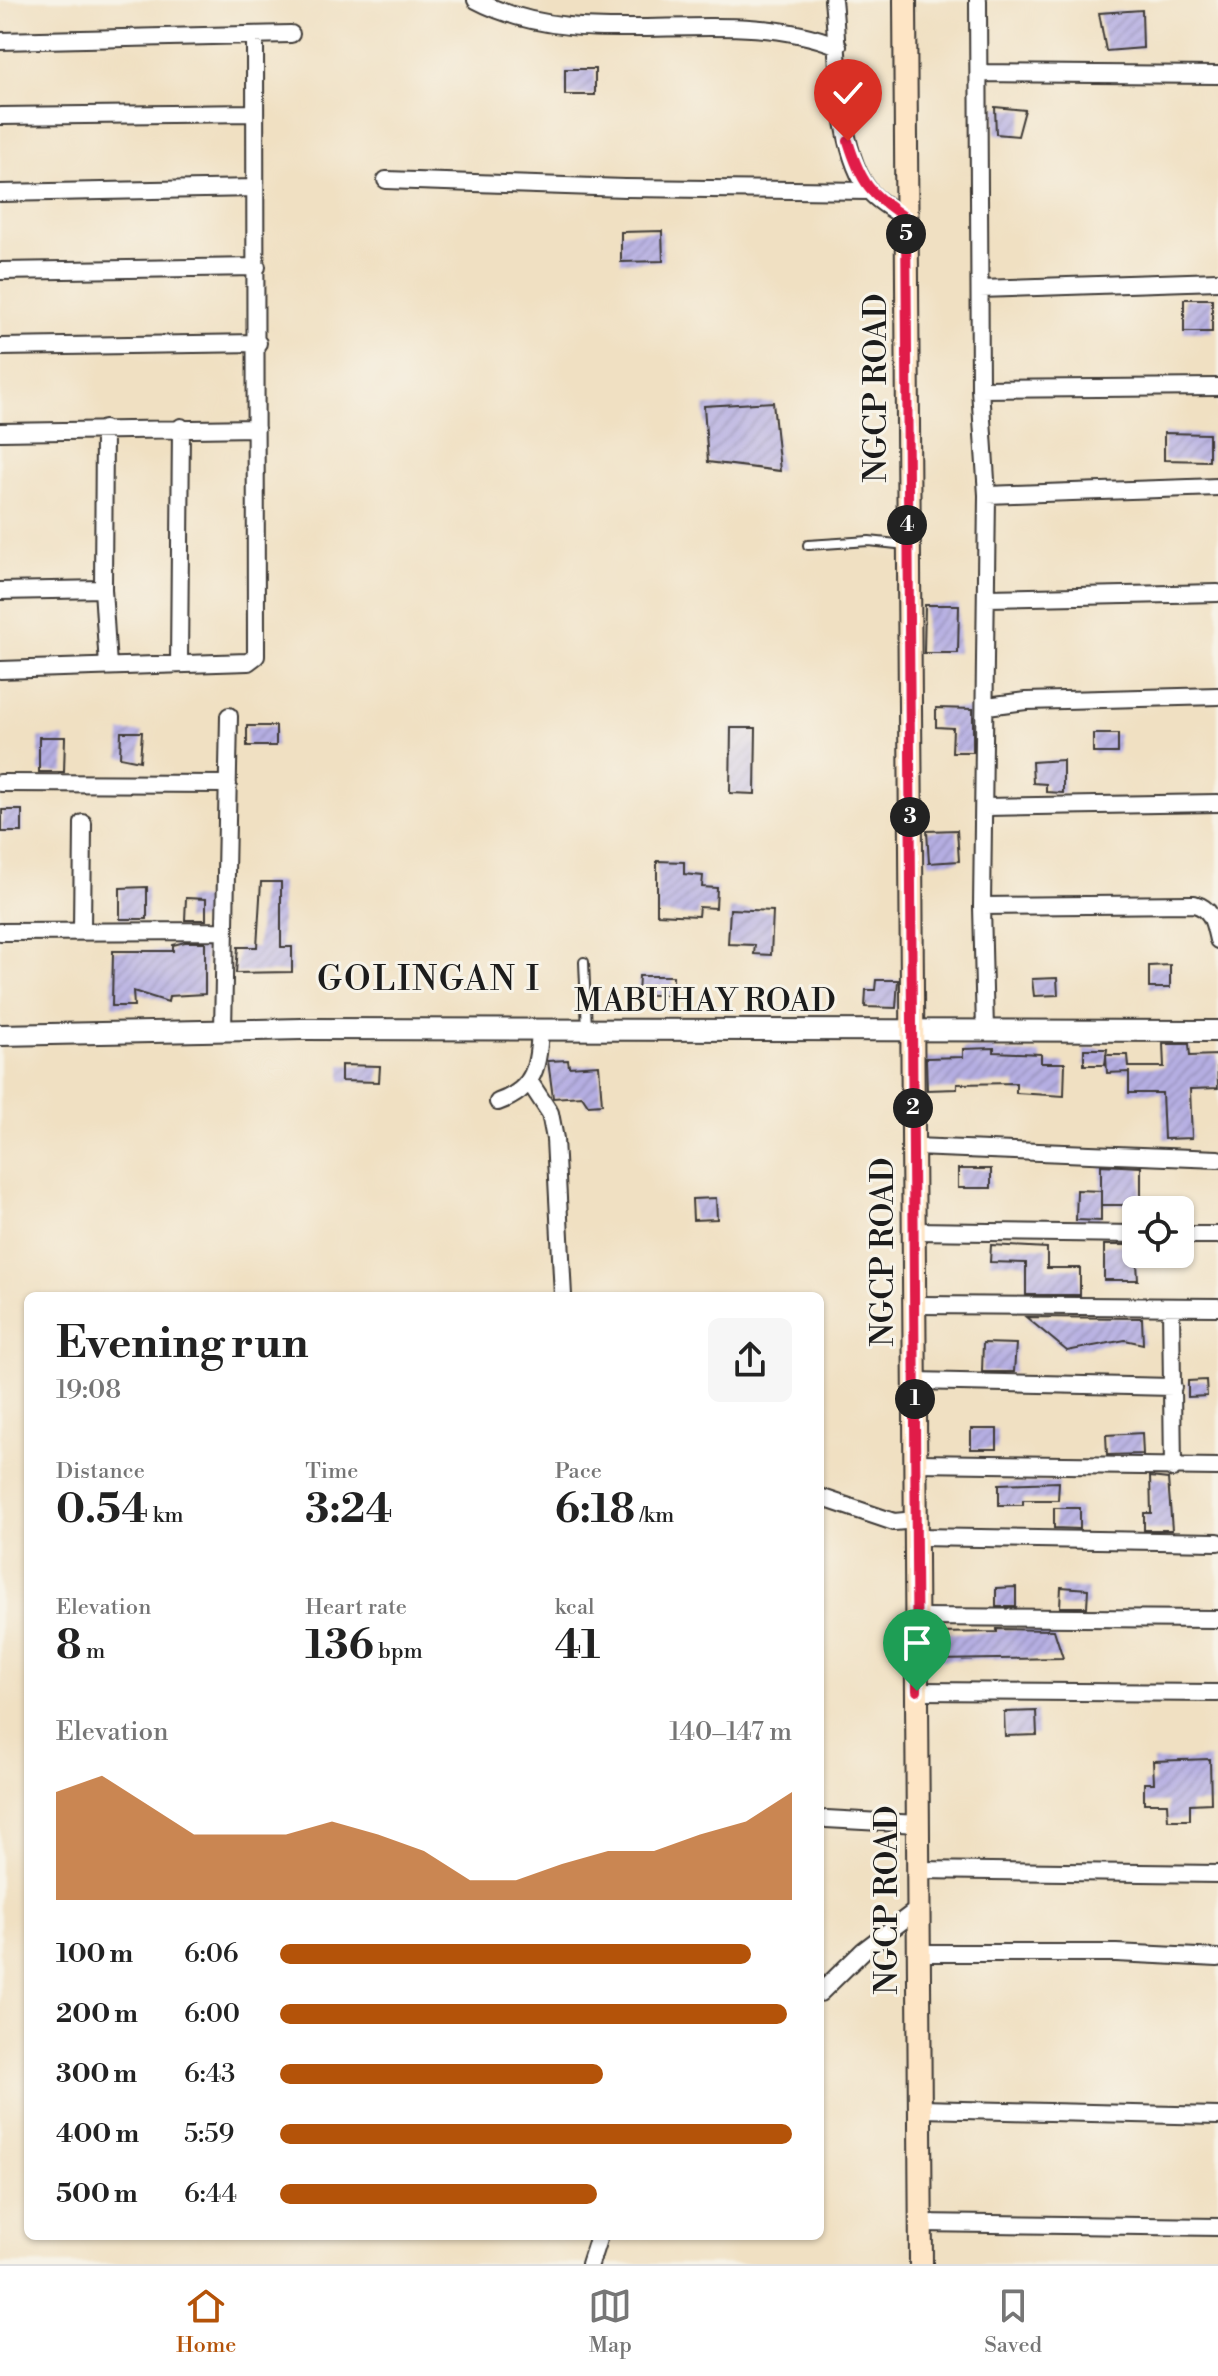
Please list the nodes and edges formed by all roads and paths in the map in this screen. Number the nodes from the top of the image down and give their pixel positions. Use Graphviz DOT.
graph roads {
  1 [pos="476,0"];
  2 [pos="833,0"];
  3 [pos="905,0"];
  4 [pos="978,0"];
  5 [pos="291,34"];
  6 [pos="255,37"];
  7 [pos="0,41"];
  8 [pos="838,46"];
  9 [pos="980,73"];
  10 [pos="1218,75"];
  11 [pos="255,113"];
  12 [pos="0,116"];
  13 [pos="386,180"];
  14 [pos="255,188"];
  15 [pos="869,191"];
  16 [pos="0,193"];
  17 [pos="906,218"];
  18 [pos="257,267"];
  19 [pos="0,271"];
  20 [pos="1218,281"];
  21 [pos="980,289"];
  22 [pos="258,343"];
  23 [pos="0,347"];
  24 [pos="1218,387"];
  25 [pos="980,389"];
  26 [pos="181,427"];
  27 [pos="256,428"];
  28 [pos="104,429"];
  29 [pos="0,432"];
  30 [pos="1218,487"];
  31 [pos="987,495"];
  32 [pos="808,545"];
  33 [pos="908,545"];
  34 [pos="103,589"];
  35 [pos="0,591"];
  36 [pos="1218,593"];
  37 [pos="987,598"];
  38 [pos="179,664"];
  39 [pos="108,666"];
  40 [pos="0,670"];
  41 [pos="1218,696"];
  42 [pos="987,706"];
  43 [pos="229,716"];
  44 [pos="0,783"];
  45 [pos="228,784"];
  46 [pos="1218,803"];
  47 [pos="985,807"];
  48 [pos="83,823"];
  49 [pos="982,906"];
  50 [pos="82,931"];
  51 [pos="224,931"];
  52 [pos="0,932"];
  53 [pos="1218,940"];
  54 [pos="584,962"];
  55 [pos="540,1029"];
  56 [pos="587,1029"];
  57 [pos="223,1030"];
  58 [pos="913,1031"];
  59 [pos="985,1031"];
  60 [pos="1218,1031"];
  61 [pos="0,1035"];
  62 [pos="529,1081"];
  63 [pos="498,1102"];
  64 [pos="914,1147"];
  65 [pos="1218,1159"];
  66 [pos="914,1231"];
  67 [pos="1122,1234"];
  68 [pos="1194,1235"];
  69 [pos="1218,1235"];
  70 [pos="563,1292"];
  71 [pos="915,1305"];
  72 [pos="1171,1307"];
  73 [pos="1218,1307"];
  74 [pos="915,1381"];
  75 [pos="1173,1387"];
  76 [pos="916,1463"];
  77 [pos="1218,1467"];
  78 [pos="1173,1469"];
  79 [pos="824,1498"];
  80 [pos="916,1528"];
  81 [pos="1218,1542"];
  82 [pos="917,1617"];
  83 [pos="1218,1619"];
  84 [pos="917,1691"];
  85 [pos="1218,1693"];
  86 [pos="826,1819"];
  87 [pos="918,1824"];
  88 [pos="918,1870"];
  89 [pos="1218,1874"];
  90 [pos="918,1909"];
  91 [pos="919,1953"];
  92 [pos="1218,1958"];
  93 [pos="824,1989"];
  94 [pos="920,2109"];
  95 [pos="1218,2116"];
  96 [pos="920,2223"];
  97 [pos="1218,2227"];
  98 [pos="598,2240"];
  99 [pos="590,2264"];
  100 [pos="921,2264"];
  1 -- 8 [label="street"];
  2 -- 8 [label="street"];
  3 -- 17 [label="main road, NGCP ROAD"];
  4 -- 9 [label="street"];
  5 -- 6 [label="street"];
  6 -- 7 [label="street"];
  6 -- 11 [label="street"];
  8 -- 15 [label="street"];
  9 -- 10 [label="street"];
  9 -- 21 [label="street"];
  11 -- 12 [label="street"];
  11 -- 14 [label="street"];
  13 -- 15 [label="street"];
  14 -- 16 [label="street"];
  14 -- 18 [label="street"];
  15 -- 17 [label="street"];
  17 -- 33 [label="main road, NGCP ROAD"];
  18 -- 19 [label="street"];
  18 -- 22 [label="street"];
  20 -- 21 [label="street"];
  21 -- 25 [label="street"];
  22 -- 23 [label="street"];
  22 -- 27 [label="street"];
  24 -- 25 [label="street"];
  25 -- 31 [label="street"];
  26 -- 27 [label="street"];
  26 -- 28 [label="street"];
  26 -- 38 [label="street"];
  27 -- 38 [label="street"];
  28 -- 29 [label="street"];
  28 -- 34 [label="street"];
  30 -- 31 [label="street"];
  31 -- 37 [label="street"];
  32 -- 33 [label="lane"];
  33 -- 58 [label="main road, NGCP ROAD"];
  34 -- 35 [label="street"];
  34 -- 39 [label="street"];
  36 -- 37 [label="street"];
  37 -- 42 [label="street"];
  38 -- 39 [label="street"];
  39 -- 40 [label="street"];
  41 -- 42 [label="street"];
  42 -- 47 [label="street"];
  43 -- 45 [label="street"];
  44 -- 45 [label="street"];
  45 -- 51 [label="street"];
  46 -- 47 [label="street"];
  47 -- 49 [label="street"];
  48 -- 50 [label="street"];
  49 -- 53 [label="street"];
  49 -- 59 [label="street"];
  50 -- 51 [label="street"];
  50 -- 52 [label="street"];
  51 -- 57 [label="street"];
  54 -- 56 [label="lane"];
  55 -- 56 [label="street, MABUHAY ROAD"];
  55 -- 57 [label="street, MABUHAY ROAD"];
  55 -- 62 [label="street"];
  56 -- 58 [label="street, MABUHAY ROAD"];
  57 -- 61 [label="street, MABUHAY ROAD"];
  58 -- 59 [label="street, MABUHAY ROAD"];
  58 -- 64 [label="main road, NGCP ROAD"];
  59 -- 60 [label="street, MABUHAY ROAD"];
  62 -- 63 [label="street"];
  62 -- 70 [label="street"];
  64 -- 65 [label="street"];
  64 -- 66 [label="main road, NGCP ROAD"];
  66 -- 67 [label="street"];
  66 -- 71 [label="main road, NGCP ROAD"];
  68 -- 69 [label="street"];
  71 -- 72 [label="street"];
  71 -- 74 [label="main road, NGCP ROAD"];
  72 -- 73 [label="street"];
  72 -- 75 [label="street"];
  74 -- 75 [label="street"];
  74 -- 76 [label="main road, NGCP ROAD"];
  75 -- 78 [label="street"];
  76 -- 78 [label="street"];
  76 -- 80 [label="main road, NGCP ROAD"];
  77 -- 78 [label="street"];
  79 -- 80 [label="street"];
  80 -- 81 [label="street"];
  80 -- 82 [label="main road, NGCP ROAD"];
  82 -- 83 [label="street"];
  82 -- 84 [label="main road, NGCP ROAD"];
  84 -- 85 [label="street"];
  84 -- 87 [label="main road, NGCP ROAD"];
  86 -- 87 [label="street"];
  87 -- 88 [label="main road, NGCP ROAD"];
  88 -- 89 [label="street"];
  88 -- 90 [label="main road, NGCP ROAD"];
  90 -- 91 [label="main road, NGCP ROAD"];
  90 -- 93 [label="street"];
  91 -- 92 [label="street"];
  91 -- 94 [label="main road, NGCP ROAD"];
  94 -- 95 [label="street"];
  94 -- 96 [label="main road, NGCP ROAD"];
  96 -- 97 [label="street"];
  96 -- 100 [label="main road, NGCP ROAD"];
  98 -- 99 [label="street"];
}
